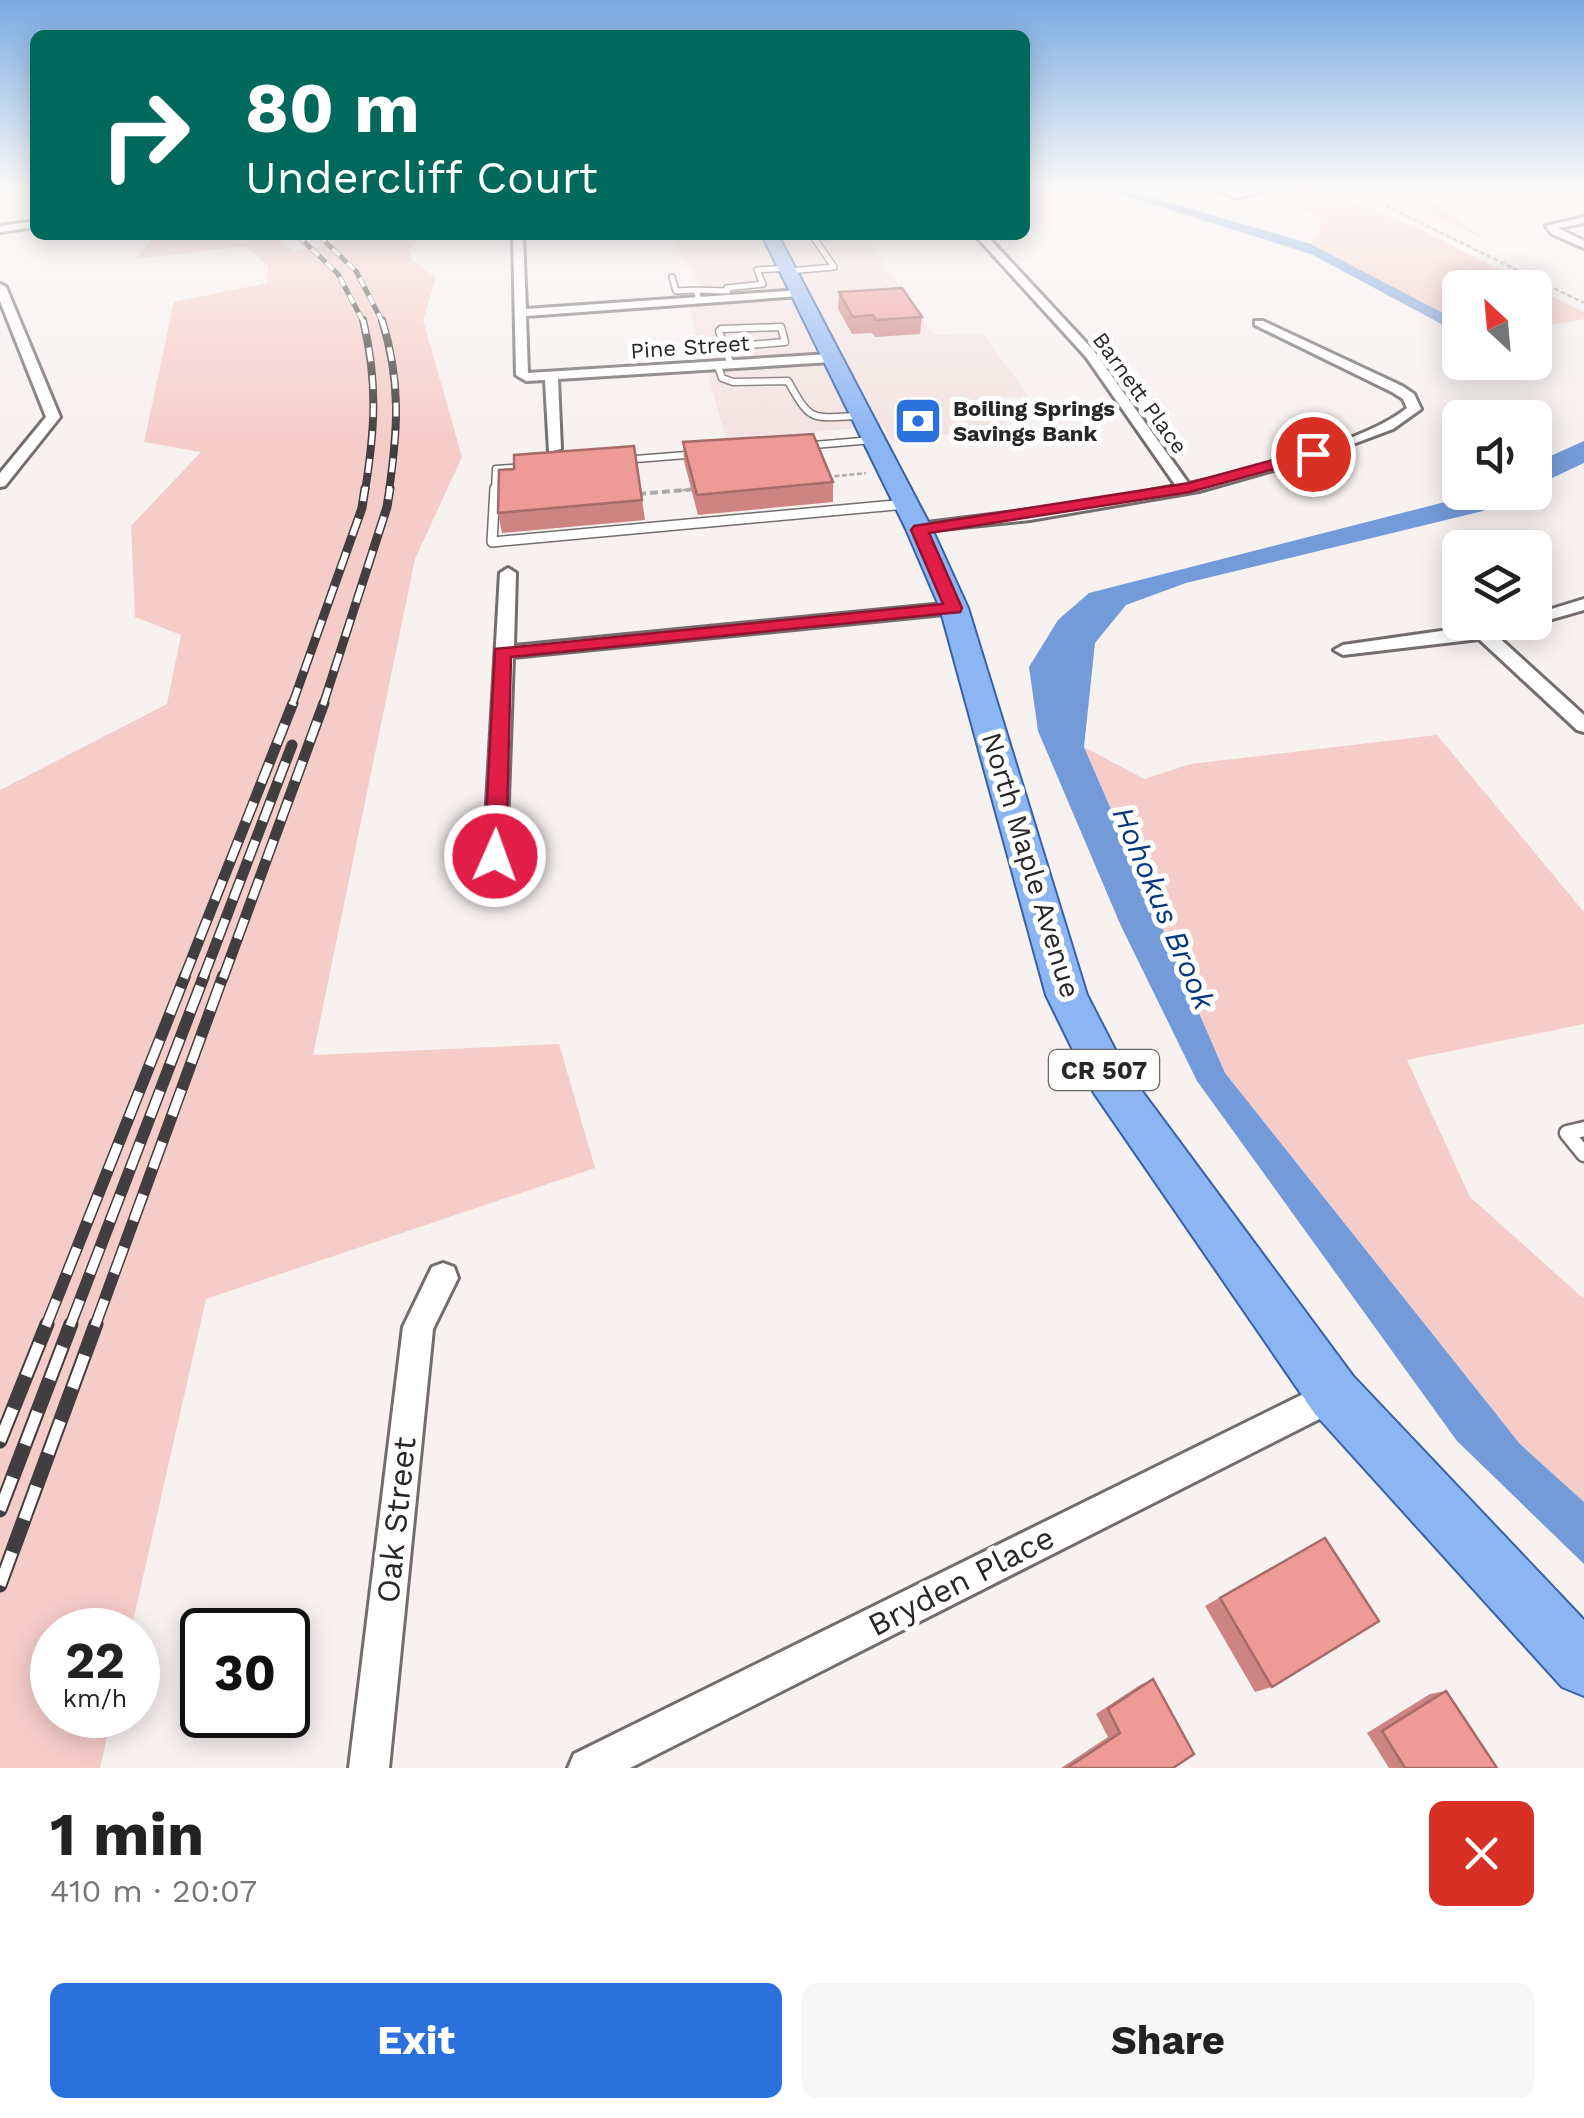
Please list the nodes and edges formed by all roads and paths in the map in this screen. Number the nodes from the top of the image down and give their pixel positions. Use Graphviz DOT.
graph roads {
  1 [pos="519,272"];
  2 [pos="758,272"];
  3 [pos="788,272"];
  4 [pos="1014,272"];
  5 [pos="1520,272"];
  6 [pos="672,277"];
  7 [pos="0,286"];
  8 [pos="729,293"];
  9 [pos="800,293"];
  10 [pos="697,295"];
  11 [pos="1584,303"];
  12 [pos="520,313"];
  13 [pos="1259,324"];
  14 [pos="725,347"];
  15 [pos="831,358"];
  16 [pos="724,365"];
  17 [pos="551,377"];
  18 [pos="794,446"];
  19 [pos="554,449"];
  20 [pos="714,452"];
  21 [pos="615,460"];
  22 [pos="535,466"];
  23 [pos="889,472"];
  24 [pos="812,478"];
  25 [pos="0,483"];
  26 [pos="1185,488"];
  27 [pos="698,489"];
  28 [pos="622,496"];
  29 [pos="508,573"];
  30 [pos="1584,604"];
  31 [pos="954,608"];
  32 [pos="1552,614"];
  33 [pos="1442,639"];
  34 [pos="1490,640"];
  35 [pos="1344,650"];
  36 [pos="502,653"];
  37 [pos="1584,726"];
  38 [pos="495,856"];
  39 [pos="1584,1129"];
  40 [pos="1584,1154"];
  41 [pos="443,1278"];
  42 [pos="1334,1396"];
  43 [pos="1584,1665"];
  44 [pos="369,1768"];
  45 [pos="588,1768"];
  1 -- 12 [label="street"];
  2 -- 8 [label="lane"];
  3 -- 9 [label="main road, North Maple Avenue / CR 507"];
  4 -- 26 [label="street, Barnett Place"];
  5 -- 11 [label="path"];
  6 -- 10 [label="lane"];
  7 -- 25 [label="street"];
  8 -- 9 [label="street"];
  8 -- 10 [label="street"];
  9 -- 15 [label="main road, North Maple Avenue / CR 507"];
  10 -- 12 [label="street"];
  12 -- 17 [label="street"];
  13 -- 26 [label="street"];
  14 -- 14 [label="lane"];
  14 -- 16 [label="lane"];
  15 -- 16 [label="street, Pine Street"];
  15 -- 23 [label="main road, North Maple Avenue / CR 507"];
  16 -- 17 [label="street, Pine Street"];
  16 -- 23 [label="lane"];
  17 -- 19 [label="street"];
  18 -- 23 [label="lane"];
  20 -- 21 [label="lane"];
  22 -- 23 [label="lane"];
  23 -- 24 [label="path"];
  23 -- 26 [label="street"];
  23 -- 31 [label="main road, North Maple Avenue / CR 507"];
  27 -- 28 [label="path"];
  29 -- 36 [label="street"];
  30 -- 32 [label="street"];
  31 -- 36 [label="street"];
  31 -- 42 [label="main road, North Maple Avenue / CR 507"];
  33 -- 35 [label="street"];
  34 -- 37 [label="street"];
  36 -- 38 [label="street"];
  39 -- 40 [label="lane"];
  41 -- 44 [label="street, Oak Street"];
  42 -- 43 [label="main road, North Maple Avenue / CR 507"];
  42 -- 45 [label="street, Bryden Place"];
}
